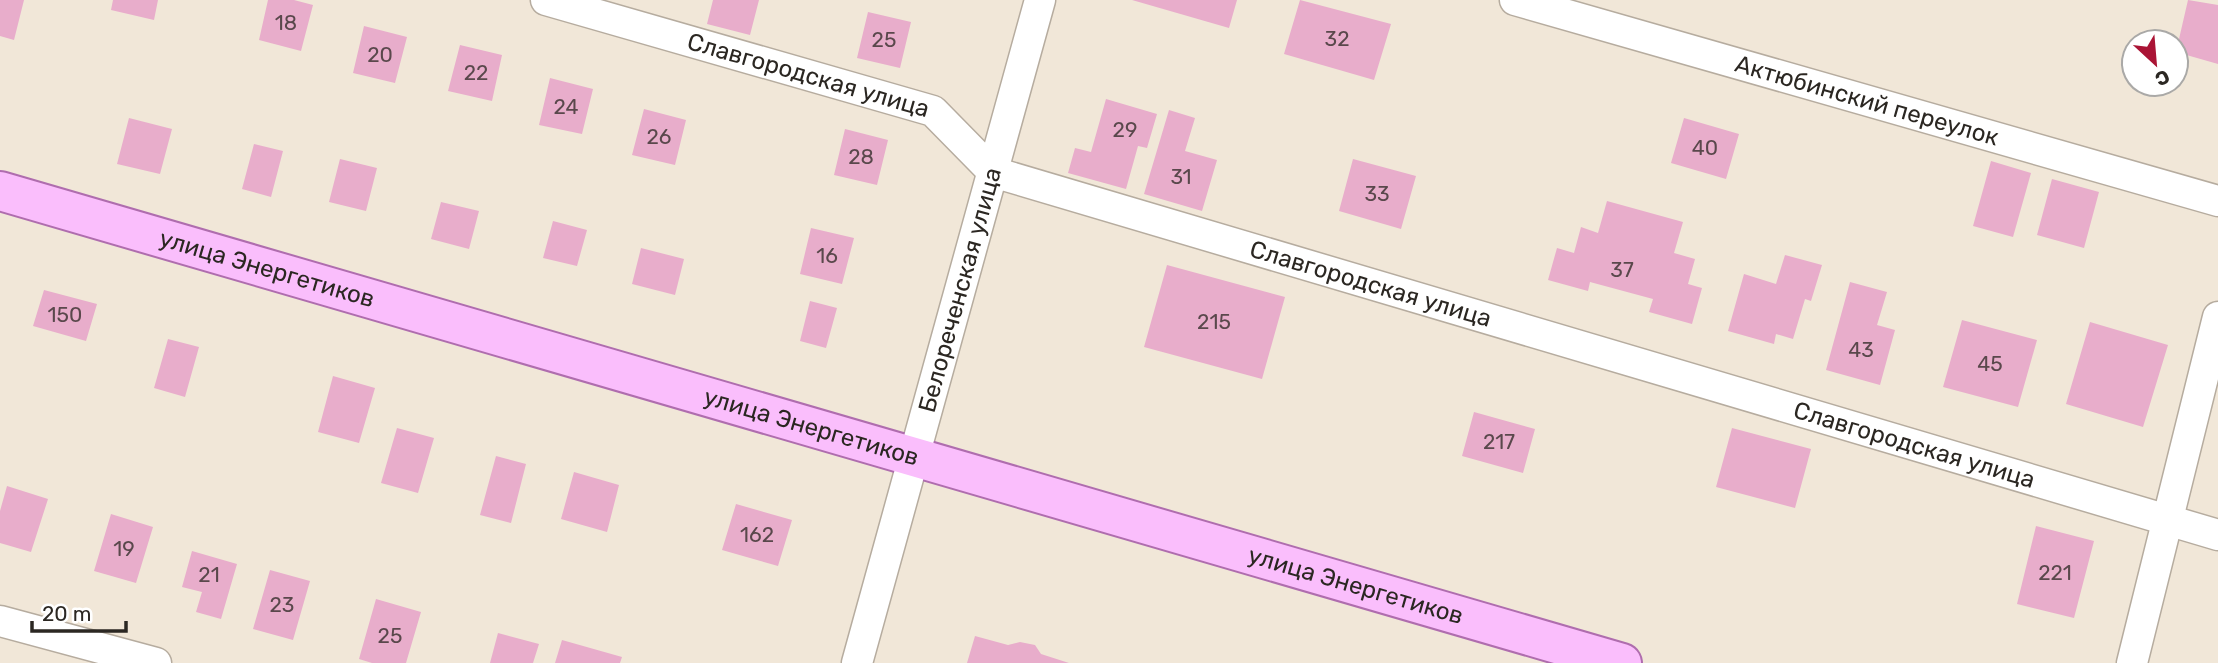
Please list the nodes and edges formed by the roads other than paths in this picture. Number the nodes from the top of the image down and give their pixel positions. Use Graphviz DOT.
graph roads {
  1 [pos="546,0"];
  2 [pos="1040,0"];
  3 [pos="1515,0"];
  4 [pos="993,172"];
  5 [pos="0,191"];
  6 [pos="2218,201"];
  7 [pos="2218,317"];
  8 [pos="915,455"];
  9 [pos="2165,520"];
  10 [pos="2218,535"];
  11 [pos="0,621"];
  12 [pos="156,663"];
  13 [pos="857,663"];
  14 [pos="1622,663"];
  15 [pos="2132,663"];
  1 -- 4 [label="street, Славгородская улица"];
  2 -- 4 [label="street, Белореченская улица"];
  3 -- 6 [label="street, Актюбинский переулок"];
  4 -- 8 [label="street, Белореченская улица"];
  4 -- 9 [label="street, Славгородская улица"];
  5 -- 8 [label="main road, улица Энергетиков"];
  7 -- 9 [label="street"];
  8 -- 13 [label="street, Белореченская улица"];
  8 -- 14 [label="main road, улица Энергетиков"];
  9 -- 10 [label="street, Славгородская улица"];
  9 -- 15 [label="street"];
  11 -- 12 [label="street"];
}
